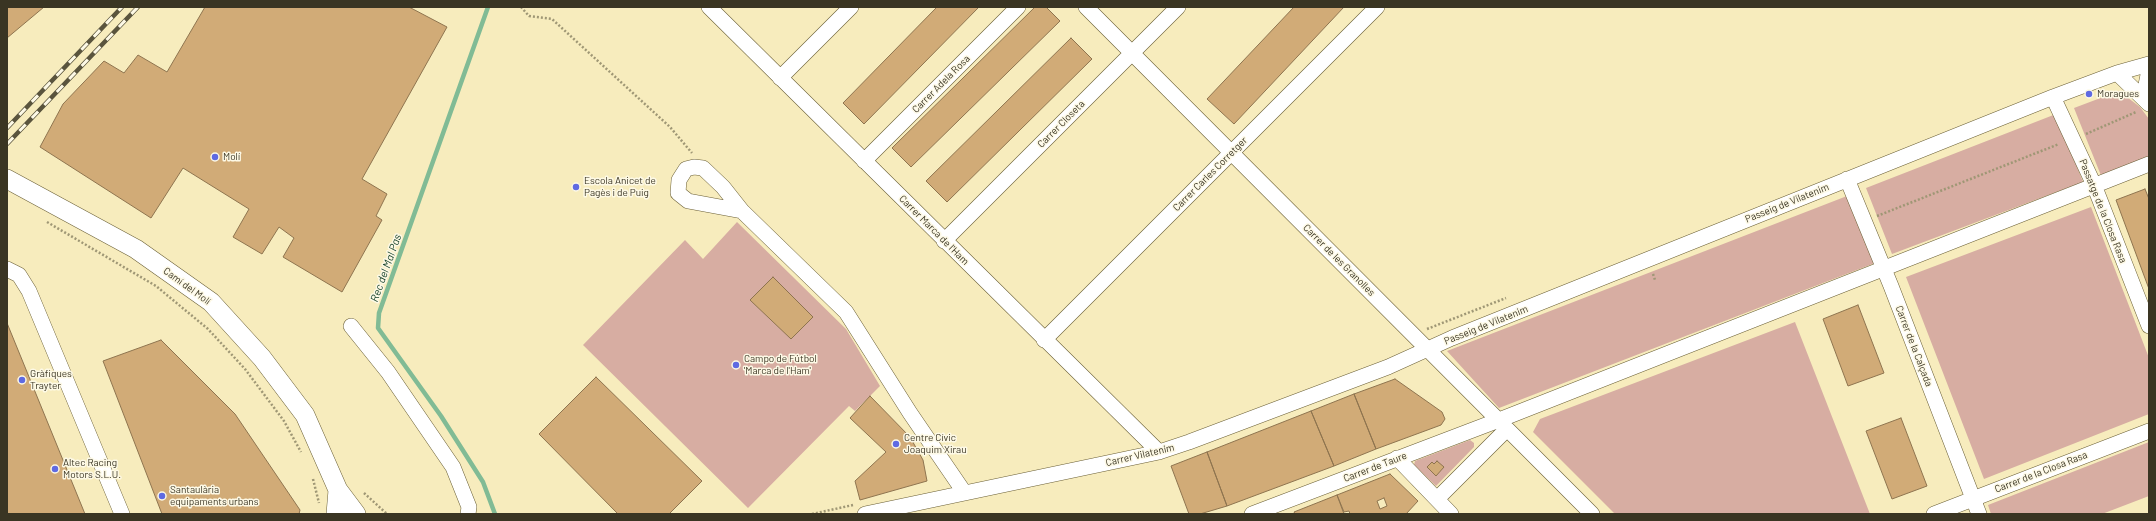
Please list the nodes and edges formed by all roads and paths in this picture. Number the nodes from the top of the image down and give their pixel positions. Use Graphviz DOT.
graph roads {
  1 [pos="521,7"];
  2 [pos="709,7"];
  3 [pos="851,7"];
  4 [pos="1018,7"];
  5 [pos="1086,7"];
  6 [pos="1178,7"];
  7 [pos="1377,7"];
  8 [pos="1132,53"];
  9 [pos="2149,64"];
  10 [pos="2149,70"];
  11 [pos="2117,73"];
  12 [pos="780,78"];
  13 [pos="2053,98"];
  14 [pos="2149,103"];
  15 [pos="2072,139"];
  16 [pos="1232,152"];
  17 [pos="864,161"];
  18 [pos="2149,164"];
  19 [pos="703,168"];
  20 [pos="7,179"];
  21 [pos="1847,179"];
  22 [pos="2094,185"];
  23 [pos="742,211"];
  24 [pos="43,220"];
  25 [pos="1865,221"];
  26 [pos="944,241"];
  27 [pos="7,269"];
  28 [pos="1884,269"];
  29 [pos="350,326"];
  30 [pos="2149,326"];
  31 [pos="1044,340"];
  32 [pos="1426,349"];
  33 [pos="1503,424"];
  34 [pos="2149,431"];
  35 [pos="1159,452"];
  36 [pos="303,456"];
  37 [pos="1397,458"];
  38 [pos="312,476"];
  39 [pos="338,490"];
  40 [pos="964,492"];
  41 [pos="1436,499"];
  42 [pos="1973,499"];
  43 [pos="328,511"];
  44 [pos="122,514"];
  45 [pos="356,514"];
  46 [pos="468,514"];
  47 [pos="865,514"];
  48 [pos="1252,514"];
  49 [pos="1451,514"];
  50 [pos="1592,514"];
  51 [pos="1934,514"];
  52 [pos="1979,514"];
  1 -- 19 [label="path"];
  2 -- 12 [label="street, Carrer Marca de l'Ham"];
  3 -- 12 [label="street"];
  4 -- 17 [label="street, Carrer Adela Rosa"];
  5 -- 8 [label="street, Carrer de les Granolles"];
  6 -- 8 [label="street, Carrer Closeta"];
  7 -- 16 [label="street, Carrer Carles Corretger"];
  8 -- 16 [label="street, Carrer de les Granolles"];
  8 -- 26 [label="street, Carrer Closeta"];
  9 -- 11 [label="street, Passeig de Vilatenim"];
  10 -- 14 [label="street"];
  11 -- 13 [label="street, Passeig de Vilatenim"];
  11 -- 14 [label="street"];
  12 -- 17 [label="street, Carrer Marca de l'Ham"];
  13 -- 15 [label="street, Passatge de la Closa Rasa"];
  13 -- 21 [label="street, Passeig de Vilatenim"];
  14 -- 15 [label="path"];
  15 -- 22 [label="street, Passatge de la Closa Rasa"];
  15 -- 25 [label="path"];
  16 -- 31 [label="street, Carrer Carles Corretger"];
  16 -- 32 [label="street, Carrer de les Granolles"];
  17 -- 26 [label="street, Carrer Marca de l'Ham"];
  18 -- 22 [label="street"];
  19 -- 23 [label="street"];
  19 -- 23 [label="street"];
  20 -- 39 [label="main road, Camí del Molí"];
  21 -- 25 [label="street, Carrer de la Calçada"];
  21 -- 32 [label="street, Passeig de Vilatenim"];
  22 -- 28 [label="street"];
  22 -- 30 [label="street, Passatge de la Closa Rasa"];
  23 -- 40 [label="street"];
  24 -- 36 [label="path"];
  25 -- 28 [label="street, Carrer de la Calçada"];
  26 -- 31 [label="street, Carrer Marca de l'Ham"];
  27 -- 44 [label="street"];
  28 -- 33 [label="street"];
  28 -- 42 [label="street, Carrer de la Calçada"];
  29 -- 46 [label="street"];
  31 -- 35 [label="street, Carrer Marca de l'Ham"];
  32 -- 33 [label="street, Carrer de les Granolles"];
  32 -- 35 [label="street, Carrer Vilatenim"];
  33 -- 37 [label="street, Carrer de Taure"];
  33 -- 41 [label="street"];
  33 -- 50 [label="street, Carrer de les Granolles"];
  34 -- 42 [label="street, Carrer de la Closa Rasa"];
  35 -- 40 [label="street, Carrer Vilatenim"];
  37 -- 41 [label="street"];
  37 -- 48 [label="street, Carrer de Taure"];
  38 -- 43 [label="path"];
  39 -- 43 [label="main road, Camí del Molí"];
  39 -- 45 [label="main road, Camí del Molí"];
  40 -- 47 [label="street, Carrer Vilatenim"];
  41 -- 49 [label="street"];
  42 -- 51 [label="street, Carrer de la Closa Rasa"];
  42 -- 52 [label="street, Carrer de la Calçada"];
}
